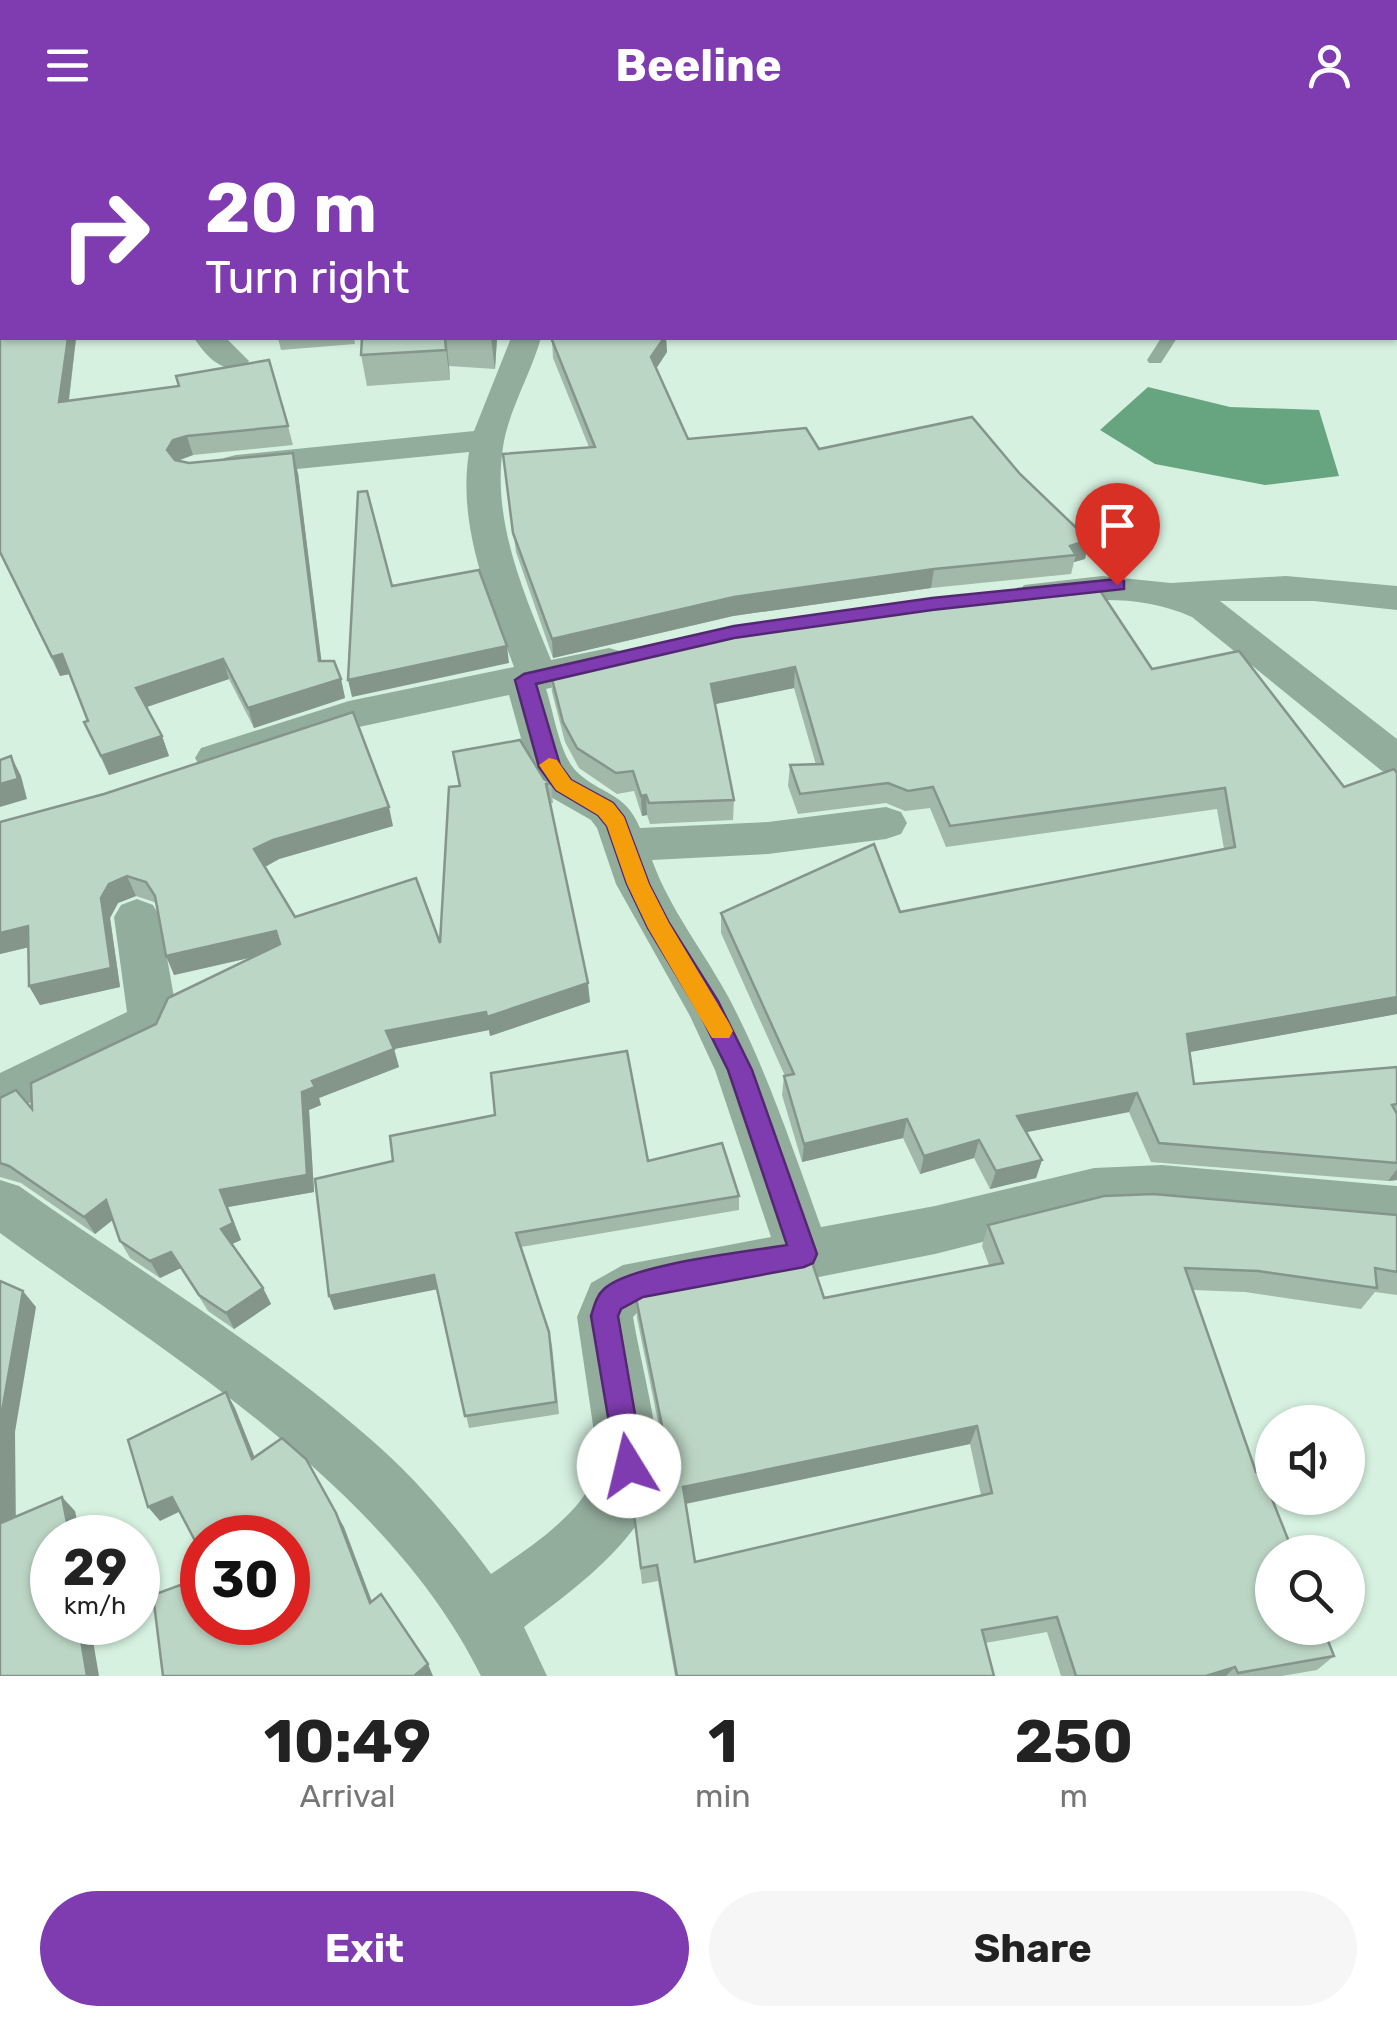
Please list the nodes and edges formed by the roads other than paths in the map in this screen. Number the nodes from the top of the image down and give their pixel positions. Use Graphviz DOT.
graph roads {
  1 [pos="212,340"];
  2 [pos="525,340"];
  3 [pos="1168,340"];
  4 [pos="1155,360"];
  5 [pos="234,361"];
  6 [pos="488,440"];
  7 [pos="194,469"];
  8 [pos="1175,594"];
  9 [pos="1006,596"];
  10 [pos="1397,598"];
  11 [pos="652,650"];
  12 [pos="531,679"];
  13 [pos="1397,761"];
  14 [pos="185,769"];
  15 [pos="886,823"];
  16 [pos="624,845"];
  17 [pos="137,918"];
  18 [pos="0,1096"];
  19 [pos="0,1203"];
  20 [pos="1397,1210"];
  21 [pos="804,1254"];
  22 [pos="485,1617"];
  23 [pos="515,1676"];
  1 -- 5 [label="street"];
  2 -- 6 [label="street"];
  3 -- 4 [label="lane"];
  6 -- 7 [label="street"];
  6 -- 12 [label="street"];
  8 -- 9 [label="street"];
  8 -- 10 [label="street"];
  8 -- 13 [label="street"];
  11 -- 12 [label="street"];
  12 -- 14 [label="street"];
  12 -- 16 [label="street"];
  15 -- 16 [label="street"];
  16 -- 21 [label="street"];
  17 -- 18 [label="street"];
  19 -- 22 [label="street"];
  20 -- 21 [label="street"];
  21 -- 22 [label="street"];
  22 -- 23 [label="street"];
}
